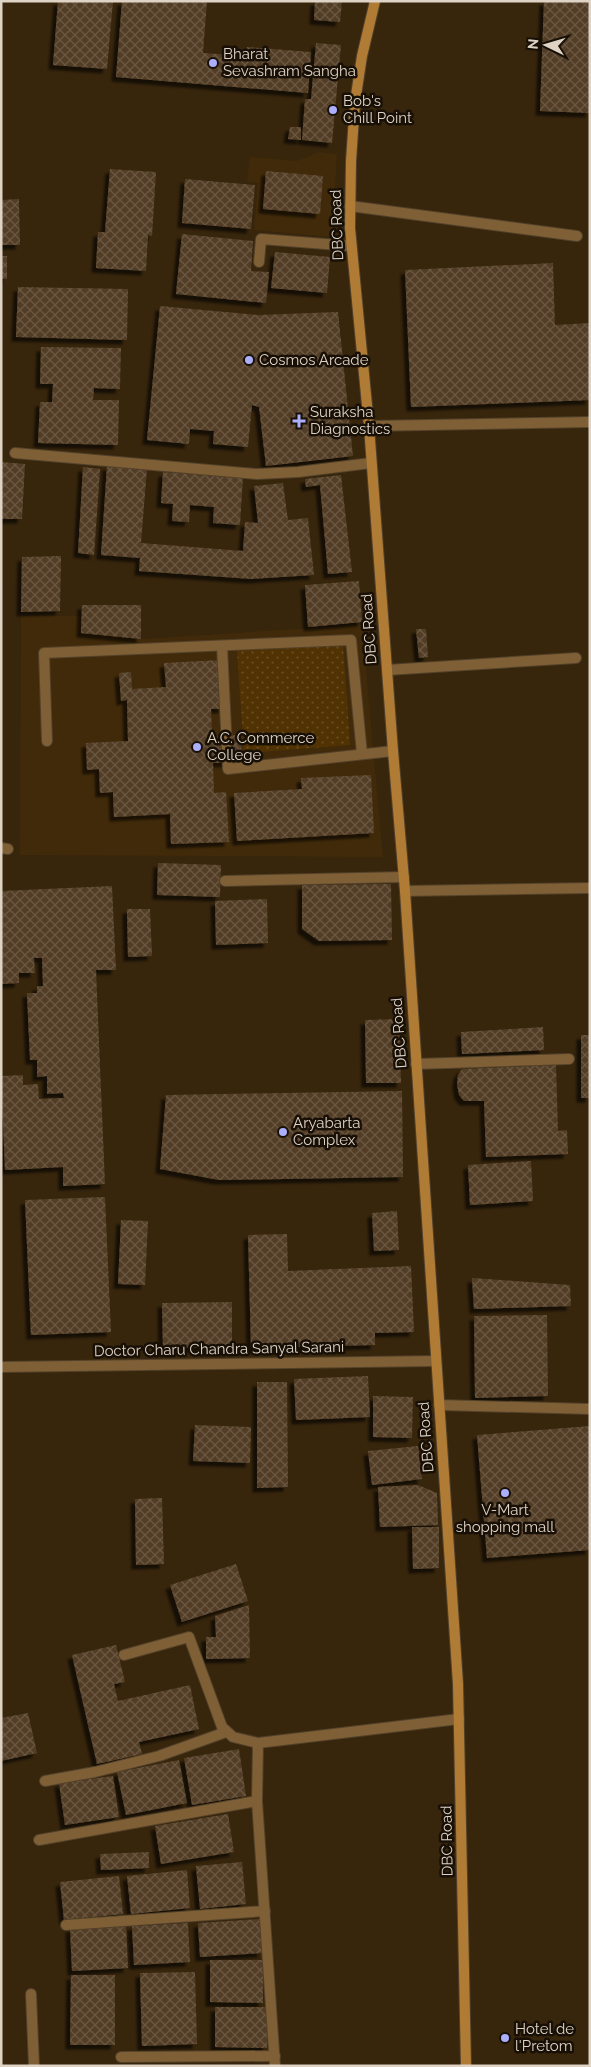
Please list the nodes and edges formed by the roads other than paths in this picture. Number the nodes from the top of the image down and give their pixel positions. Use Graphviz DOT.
graph roads {
  1 [pos="375,1"];
  2 [pos="350,206"];
  3 [pos="577,236"];
  4 [pos="352,246"];
  5 [pos="258,262"];
  6 [pos="590,422"];
  7 [pos="369,426"];
  8 [pos="15,453"];
  9 [pos="371,463"];
  10 [pos="222,646"];
  11 [pos="576,658"];
  12 [pos="387,670"];
  13 [pos="47,741"];
  14 [pos="393,750"];
  15 [pos="362,754"];
  16 [pos="404,878"];
  17 [pos="225,881"];
  18 [pos="590,888"];
  19 [pos="405,891"];
  20 [pos="569,1059"];
  21 [pos="416,1064"];
  22 [pos="436,1361"];
  23 [pos="1,1367"];
  24 [pos="439,1405"];
  25 [pos="590,1409"];
  26 [pos="124,1655"];
  27 [pos="459,1719"];
  28 [pos="226,1732"];
  29 [pos="258,1743"];
  30 [pos="45,1782"];
  31 [pos="257,1800"];
  32 [pos="39,1840"];
  33 [pos="265,1911"];
  34 [pos="66,1925"];
  35 [pos="31,1994"];
  36 [pos="121,2057"];
  37 [pos="275,2061"];
  38 [pos="34,2066"];
  39 [pos="466,2066"];
  1 -- 2 [label="street, DBC Road"];
  2 -- 3 [label="street"];
  2 -- 4 [label="street, DBC Road"];
  4 -- 5 [label="street"];
  4 -- 7 [label="street, DBC Road"];
  6 -- 7 [label="street"];
  7 -- 9 [label="street, DBC Road"];
  8 -- 9 [label="street"];
  9 -- 12 [label="street, DBC Road"];
  10 -- 13 [label="street"];
  10 -- 15 [label="street"];
  10 -- 15 [label="street"];
  11 -- 12 [label="street"];
  12 -- 14 [label="street, DBC Road"];
  14 -- 15 [label="street"];
  14 -- 16 [label="street, DBC Road"];
  16 -- 17 [label="street"];
  16 -- 19 [label="street, DBC Road"];
  18 -- 19 [label="street"];
  19 -- 21 [label="street, DBC Road"];
  20 -- 21 [label="street"];
  21 -- 22 [label="street, DBC Road"];
  22 -- 23 [label="street, Doctor Charu Chandra Sanyal Sarani"];
  22 -- 24 [label="street, DBC Road"];
  24 -- 25 [label="street"];
  24 -- 27 [label="street, DBC Road"];
  26 -- 28 [label="street"];
  27 -- 29 [label="street"];
  27 -- 39 [label="street, DBC Road"];
  28 -- 29 [label="street"];
  28 -- 30 [label="street"];
  29 -- 31 [label="street"];
  31 -- 32 [label="street"];
  31 -- 33 [label="street"];
  33 -- 34 [label="street"];
  33 -- 37 [label="street"];
  35 -- 38 [label="street"];
  36 -- 37 [label="street"];
}
